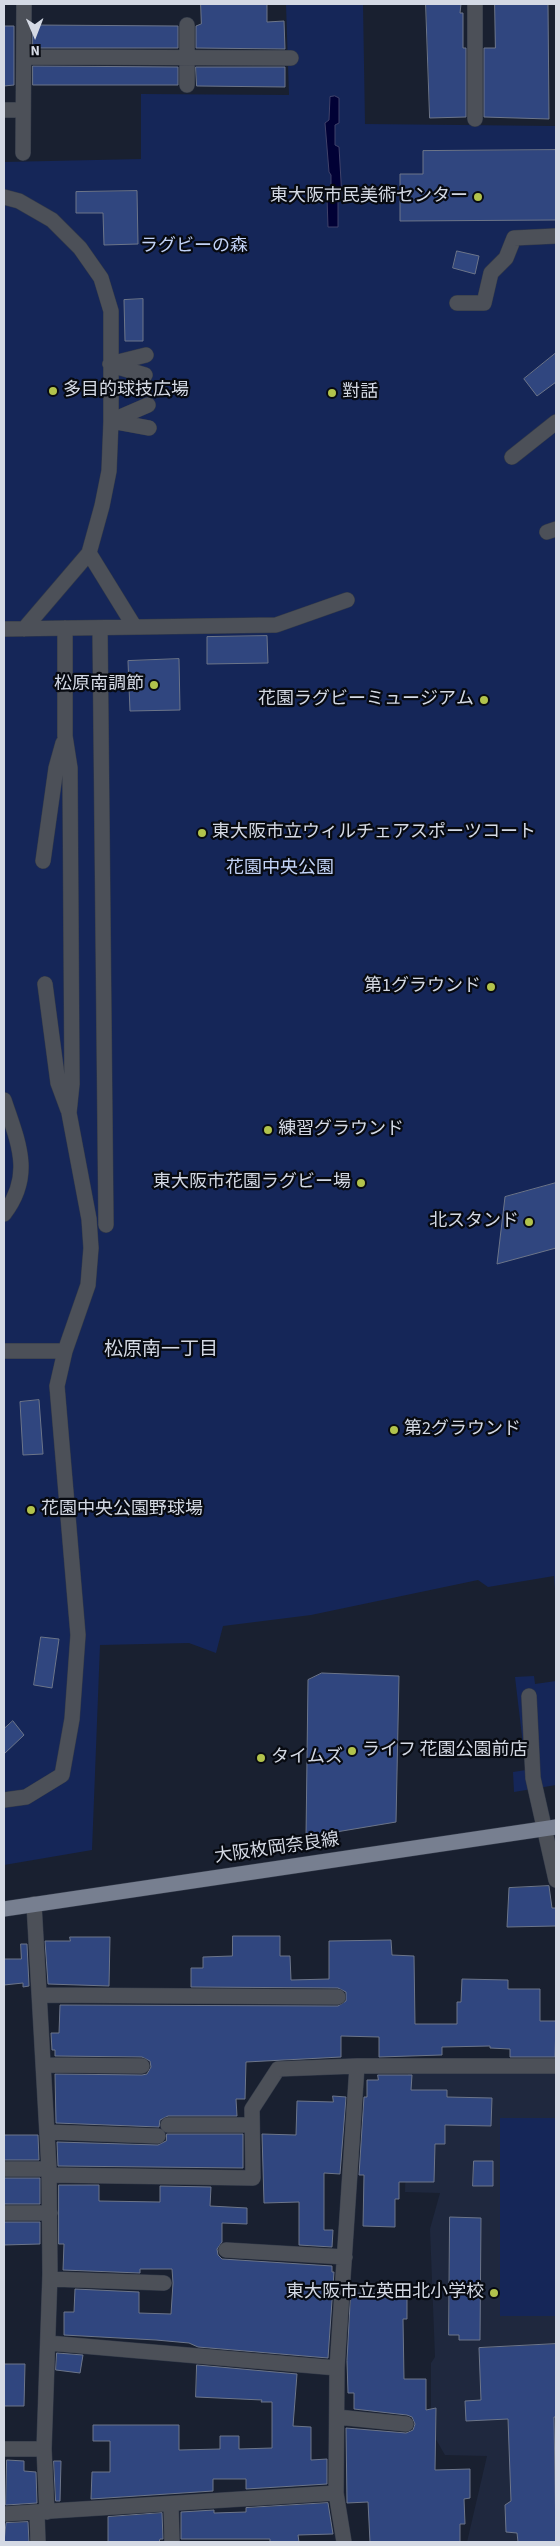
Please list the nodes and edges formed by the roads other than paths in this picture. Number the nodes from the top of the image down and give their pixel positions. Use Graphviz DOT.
graph roads {
  1 [pos="24,4"];
  2 [pos="475,4"];
  3 [pos="187,25"];
  4 [pos="25,57"];
  5 [pos="187,58"];
  6 [pos="290,58"];
  7 [pos="187,85"];
  8 [pos="4,110"];
  9 [pos="23,110"];
  10 [pos="475,119"];
  11 [pos="23,153"];
  12 [pos="4,197"];
  13 [pos="556,236"];
  14 [pos="457,303"];
  15 [pos="146,355"];
  16 [pos="110,364"];
  17 [pos="145,376"];
  18 [pos="148,405"];
  19 [pos="112,421"];
  20 [pos="556,422"];
  21 [pos="149,428"];
  22 [pos="512,458"];
  23 [pos="89,553"];
  24 [pos="347,600"];
  25 [pos="134,626"];
  26 [pos="65,628"];
  27 [pos="100,628"];
  28 [pos="4,629"];
  29 [pos="24,629"];
  30 [pos="65,736"];
  31 [pos="43,861"];
  32 [pos="45,984"];
  33 [pos="4,1100"];
  34 [pos="69,1113"];
  35 [pos="4,1214"];
  36 [pos="106,1225"];
  37 [pos="65,1351"];
  38 [pos="4,1352"];
  39 [pos="529,1696"];
  40 [pos="4,1800"];
  41 [pos="550,1828"];
  42 [pos="556,1880"];
  43 [pos="34,1904"];
  44 [pos="4,1909"];
  45 [pos="40,1995"];
  46 [pos="338,1997"];
  47 [pos="44,2065"];
  48 [pos="142,2066"];
  49 [pos="357,2066"];
  50 [pos="556,2066"];
  51 [pos="252,2125"];
  52 [pos="47,2132"];
  53 [pos="4,2169"];
  54 [pos="49,2172"];
  55 [pos="4,2213"];
  56 [pos="50,2213"];
  57 [pos="226,2250"];
  58 [pos="344,2257"];
  59 [pos="50,2279"];
  60 [pos="164,2283"];
  61 [pos="48,2343"];
  62 [pos="337,2368"];
  63 [pos="337,2417"];
  64 [pos="406,2424"];
  65 [pos="4,2449"];
  66 [pos="44,2449"];
  67 [pos="336,2492"];
  68 [pos="172,2504"];
  69 [pos="42,2512"];
  70 [pos="4,2514"];
  71 [pos="38,2542"];
  72 [pos="172,2542"];
  73 [pos="344,2542"];
  1 -- 4 [label="street"];
  2 -- 10 [label="street"];
  3 -- 5 [label="street"];
  4 -- 5 [label="street"];
  4 -- 9 [label="street"];
  5 -- 6 [label="street"];
  5 -- 7 [label="street"];
  8 -- 9 [label="street"];
  9 -- 11 [label="street"];
  12 -- 16 [label="street"];
  13 -- 14 [label="street"];
  15 -- 16 [label="street"];
  16 -- 17 [label="street"];
  16 -- 19 [label="street"];
  18 -- 19 [label="street"];
  19 -- 21 [label="street"];
  19 -- 23 [label="street"];
  20 -- 22 [label="street"];
  23 -- 25 [label="street"];
  23 -- 29 [label="street"];
  24 -- 25 [label="street"];
  25 -- 27 [label="street"];
  26 -- 27 [label="street"];
  26 -- 29 [label="street"];
  26 -- 30 [label="street"];
  27 -- 36 [label="street"];
  28 -- 29 [label="street"];
  30 -- 31 [label="street"];
  30 -- 34 [label="street"];
  32 -- 34 [label="street"];
  33 -- 35 [label="street"];
  34 -- 37 [label="street"];
  37 -- 38 [label="street"];
  37 -- 40 [label="street"];
  39 -- 41 [label="street"];
  41 -- 42 [label="street"];
  41 -- 43 [label="main road, 大阪枚岡奈良線"];
  43 -- 44 [label="main road, 大阪枚岡奈良線"];
  43 -- 45 [label="street"];
  45 -- 46 [label="street"];
  45 -- 47 [label="street"];
  47 -- 48 [label="street"];
  47 -- 52 [label="street"];
  49 -- 50 [label="street"];
  49 -- 51 [label="street"];
  49 -- 58 [label="street"];
  51 -- 52 [label="street"];
  51 -- 54 [label="street"];
  52 -- 54 [label="street"];
  53 -- 54 [label="street"];
  54 -- 56 [label="street"];
  55 -- 56 [label="street"];
  56 -- 59 [label="street"];
  57 -- 58 [label="street"];
  58 -- 62 [label="street"];
  59 -- 60 [label="street"];
  59 -- 61 [label="street"];
  61 -- 62 [label="street"];
  61 -- 66 [label="street"];
  62 -- 63 [label="street"];
  63 -- 64 [label="street"];
  63 -- 67 [label="street"];
  65 -- 66 [label="street"];
  66 -- 69 [label="street"];
  67 -- 68 [label="street"];
  67 -- 73 [label="street"];
  68 -- 69 [label="street"];
  68 -- 72 [label="street"];
  69 -- 70 [label="street"];
  69 -- 71 [label="street"];
}
